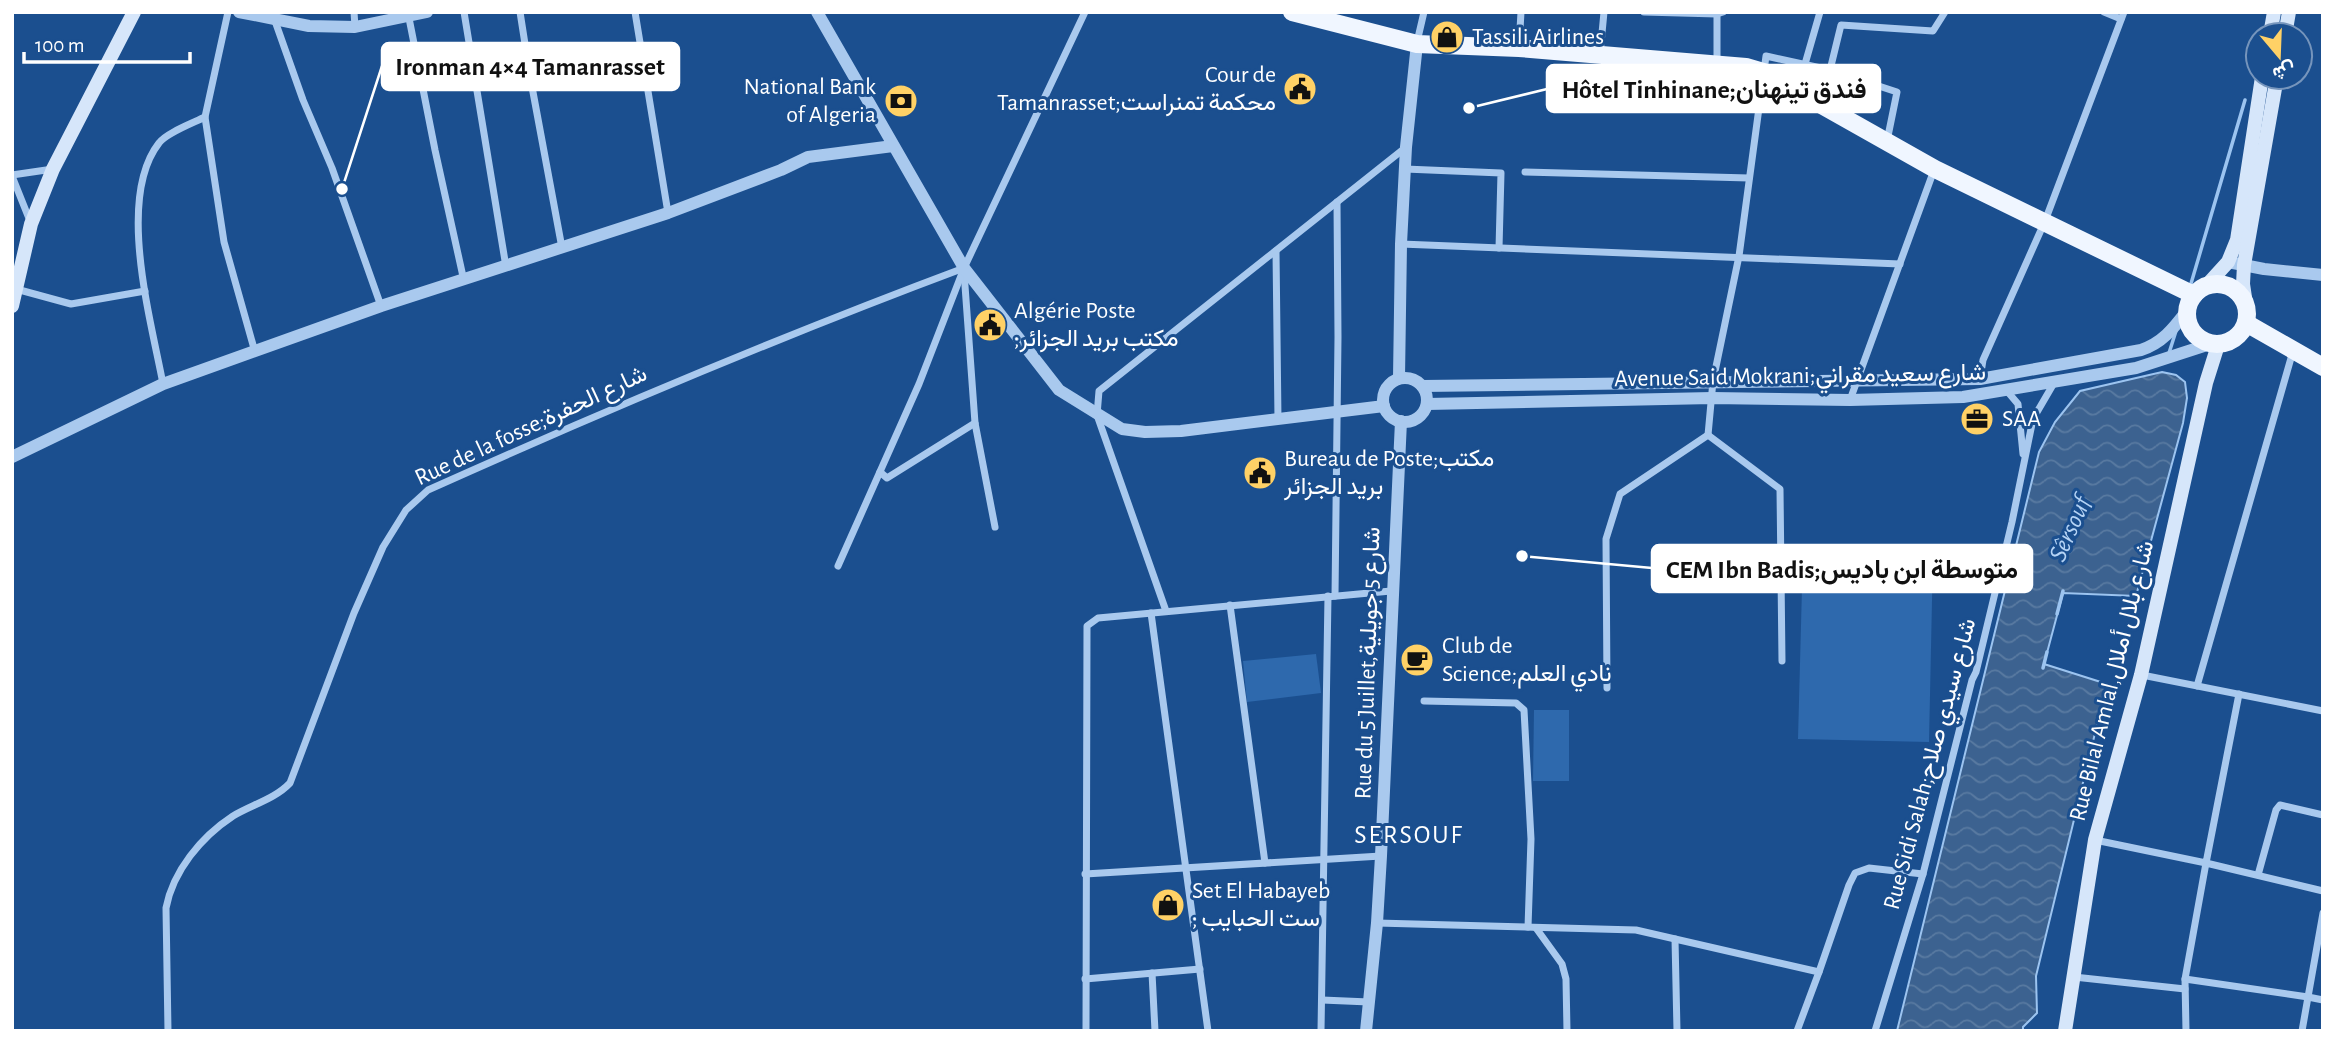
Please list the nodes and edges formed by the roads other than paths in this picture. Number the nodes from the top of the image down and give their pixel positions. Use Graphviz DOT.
graph roads {
  1 [pos="134,12"];
  2 [pos="228,12"];
  3 [pos="239,12"];
  4 [pos="354,12"];
  5 [pos="427,12"];
  6 [pos="464,12"];
  7 [pos="520,12"];
  8 [pos="635,12"];
  9 [pos="817,12"];
  10 [pos="1085,12"];
  11 [pos="1292,12"];
  12 [pos="1424,12"];
  13 [pos="1521,12"];
  14 [pos="1604,12"];
  15 [pos="1644,12"];
  16 [pos="1820,12"];
  17 [pos="1945,12"];
  18 [pos="2104,12"];
  19 [pos="1720,13"];
  20 [pos="408,14"];
  21 [pos="2122,15"];
  22 [pos="275,21"];
  23 [pos="355,27"];
  24 [pos="1416,44"];
  25 [pos="1519,48"];
  26 [pos="1600,54"];
  27 [pos="1717,64"];
  28 [pos="1805,64"];
  29 [pos="1830,70"];
  30 [pos="1763,72"];
  31 [pos="2260,91"];
  32 [pos="2275,91"];
  33 [pos="205,117"];
  34 [pos="1887,142"];
  35 [pos="893,146"];
  36 [pos="1406,148"];
  37 [pos="53,169"];
  38 [pos="1405,169"];
  39 [pos="1934,169"];
  40 [pos="1525,172"];
  41 [pos="12,175"];
  42 [pos="1749,178"];
  43 [pos="1337,202"];
  44 [pos="668,213"];
  45 [pos="2045,221"];
  46 [pos="31,224"];
  47 [pos="1401,244"];
  48 [pos="562,248"];
  49 [pos="1499,248"];
  50 [pos="1276,251"];
  51 [pos="1739,256"];
  52 [pos="17,257"];
  53 [pos="2228,262"];
  54 [pos="1900,264"];
  55 [pos="2244,265"];
  56 [pos="506,267"];
  57 [pos="964,268"];
  58 [pos="2323,275"];
  59 [pos="464,281"];
  60 [pos="16,289"];
  61 [pos="2201,290"];
  62 [pos="145,291"];
  63 [pos="2246,304"];
  64 [pos="12,306"];
  65 [pos="381,306"];
  66 [pos="2186,312"];
  67 [pos="2246,323"];
  68 [pos="2214,345"];
  69 [pos="2293,350"];
  70 [pos="255,352"];
  71 [pos="2323,367"];
  72 [pos="1399,378"];
  73 [pos="1857,379"];
  74 [pos="1980,379"];
  75 [pos="1713,381"];
  76 [pos="2054,383"];
  77 [pos="163,384"];
  78 [pos="1422,386"];
  79 [pos="2007,391"];
  80 [pos="1712,398"];
  81 [pos="1850,400"];
  82 [pos="1427,404"];
  83 [pos="1384,406"];
  84 [pos="1338,412"];
  85 [pos="1097,415"];
  86 [pos="1278,419"];
  87 [pos="1401,422"];
  88 [pos="975,423"];
  89 [pos="1708,435"];
  90 [pos="12,457"];
  91 [pos="2024,465"];
  92 [pos="880,472"];
  93 [pos="995,527"];
  94 [pos="838,566"];
  95 [pos="1391,591"];
  96 [pos="1331,596"];
  97 [pos="1230,605"];
  98 [pos="1166,611"];
  99 [pos="1151,613"];
  100 [pos="1782,661"];
  101 [pos="2141,675"];
  102 [pos="2197,686"];
  103 [pos="1607,688"];
  104 [pos="2239,694"];
  105 [pos="1424,701"];
  106 [pos="2323,711"];
  107 [pos="2323,815"];
  108 [pos="2095,840"];
  109 [pos="1381,856"];
  110 [pos="1323,860"];
  111 [pos="1265,863"];
  112 [pos="2206,863"];
  113 [pos="1187,868"];
  114 [pos="1085,874"];
  115 [pos="1923,874"];
  116 [pos="2258,875"];
  117 [pos="2323,891"];
  118 [pos="2323,913"];
  119 [pos="1377,923"];
  120 [pos="1532,927"];
  121 [pos="1675,939"];
  122 [pos="1200,969"];
  123 [pos="1819,972"];
  124 [pos="1152,973"];
  125 [pos="2074,977"];
  126 [pos="1086,978"];
  127 [pos="2185,979"];
  128 [pos="2185,989"];
  129 [pos="2308,997"];
  130 [pos="1322,1000"];
  131 [pos="2323,1000"];
  132 [pos="1368,1002"];
  133 [pos="168,1031"];
  134 [pos="1086,1031"];
  135 [pos="1155,1031"];
  136 [pos="1208,1031"];
  137 [pos="1321,1031"];
  138 [pos="1366,1031"];
  139 [pos="1567,1031"];
  140 [pos="1677,1031"];
  141 [pos="1797,1031"];
  142 [pos="1875,1031"];
  143 [pos="2065,1031"];
  144 [pos="2186,1031"];
  145 [pos="2302,1031"];
  1 -- 37 [label="main road"];
  2 -- 33 [label="street"];
  3 -- 22 [label="street"];
  4 -- 23 [label="street"];
  5 -- 20 [label="street"];
  6 -- 56 [label="street"];
  7 -- 48 [label="street"];
  8 -- 44 [label="street"];
  9 -- 35 [label="street"];
  10 -- 57 [label="street"];
  11 -- 24 [label="main road"];
  12 -- 24 [label="street"];
  13 -- 25 [label="street"];
  14 -- 26 [label="street"];
  15 -- 19 [label="street"];
  16 -- 28 [label="street"];
  17 -- 29 [label="street"];
  18 -- 21 [label="street"];
  19 -- 27 [label="street"];
  20 -- 23 [label="street"];
  20 -- 59 [label="street"];
  21 -- 45 [label="street"];
  22 -- 23 [label="street"];
  22 -- 65 [label="street"];
  24 -- 25 [label="main road"];
  24 -- 36 [label="street"];
  25 -- 26 [label="main road"];
  26 -- 27 [label="main road"];
  27 -- 30 [label="main road"];
  28 -- 29 [label="street"];
  28 -- 30 [label="street"];
  29 -- 34 [label="street"];
  30 -- 34 [label="main road"];
  30 -- 42 [label="street"];
  31 -- 53 [label="main road"];
  32 -- 55 [label="main road"];
  33 -- 62 [label="street"];
  33 -- 70 [label="street"];
  34 -- 39 [label="main road"];
  35 -- 44 [label="street"];
  35 -- 57 [label="street"];
  36 -- 38 [label="street"];
  36 -- 43 [label="street"];
  37 -- 41 [label="street"];
  37 -- 46 [label="main road"];
  38 -- 47 [label="street"];
  38 -- 49 [label="street"];
  39 -- 45 [label="main road"];
  39 -- 54 [label="street"];
  40 -- 42 [label="street"];
  41 -- 46 [label="street"];
  42 -- 51 [label="street"];
  43 -- 50 [label="street"];
  43 -- 84 [label="street"];
  44 -- 48 [label="street"];
  45 -- 61 [label="main road"];
  45 -- 74 [label="street"];
  46 -- 52 [label="main road"];
  47 -- 49 [label="street"];
  47 -- 72 [label="street"];
  48 -- 56 [label="street"];
  49 -- 51 [label="street"];
  50 -- 85 [label="street"];
  50 -- 86 [label="street"];
  51 -- 54 [label="street"];
  51 -- 75 [label="street"];
  52 -- 60 [label="main road"];
  53 -- 55 [label="street"];
  53 -- 61 [label="main road"];
  54 -- 73 [label="street"];
  55 -- 58 [label="street"];
  55 -- 63 [label="main road"];
  56 -- 59 [label="street"];
  57 -- 85 [label="street"];
  57 -- 88 [label="street"];
  57 -- 92 [label="street"];
  57 -- 133 [label="street, Rue de la fosse;شارع الحفرة"];
  59 -- 65 [label="street"];
  60 -- 62 [label="street"];
  60 -- 64 [label="main road"];
  61 -- 63 [label="main road"];
  61 -- 66 [label="main road"];
  62 -- 77 [label="street"];
  63 -- 67 [label="main road"];
  65 -- 70 [label="street"];
  66 -- 68 [label="main road"];
  66 -- 74 [label="street, Avenue Said Mokrani;شارع سعيد مقراني"];
  67 -- 68 [label="main road"];
  67 -- 69 [label="main road"];
  68 -- 76 [label="street, Avenue Said Mokrani;شارع سعيد مقراني"];
  68 -- 101 [label="main road, Rue Bilal Amlal,شارع بلال أملال"];
  69 -- 71 [label="main road"];
  69 -- 102 [label="street"];
  70 -- 77 [label="street"];
  72 -- 78 [label="street"];
  72 -- 83 [label="street"];
  73 -- 74 [label="street, Avenue Said Mokrani;شارع سعيد مقراني"];
  73 -- 75 [label="street, Avenue Said Mokrani;شارع سعيد مقراني"];
  73 -- 81 [label="street"];
  75 -- 78 [label="street, Avenue Said Mokrani;شارع سعيد مقراني"];
  75 -- 80 [label="street"];
  76 -- 79 [label="street, Avenue Said Mokrani;شارع سعيد مقراني"];
  76 -- 91 [label="street, Rue Sidi Salah;شارع سيدي صلاح"];
  77 -- 90 [label="street"];
  78 -- 82 [label="street"];
  79 -- 81 [label="street, Avenue Said Mokrani;شارع سعيد مقراني"];
  79 -- 91 [label="street, Rue Sidi Salah;شارع سيدي صلاح"];
  80 -- 81 [label="street, Avenue Said Mokrani;شارع سعيد مقراني"];
  80 -- 82 [label="street, Avenue Said Mokrani;شارع سعيد مقراني"];
  80 -- 89 [label="street"];
  82 -- 87 [label="street"];
  83 -- 84 [label="street"];
  83 -- 87 [label="street"];
  84 -- 86 [label="street"];
  84 -- 96 [label="street"];
  85 -- 86 [label="street"];
  85 -- 98 [label="street"];
  87 -- 95 [label="street, Rue du 5 Juillet,شارع 5 جويلية"];
  88 -- 92 [label="street"];
  88 -- 93 [label="street"];
  89 -- 100 [label="street"];
  89 -- 103 [label="street"];
  91 -- 115 [label="street, Rue Sidi Salah;شارع سيدي صلاح"];
  92 -- 94 [label="street"];
  95 -- 96 [label="street"];
  95 -- 109 [label="street, Rue du 5 Juillet,شارع 5 جويلية"];
  96 -- 97 [label="street"];
  96 -- 110 [label="street"];
  97 -- 98 [label="street"];
  97 -- 111 [label="street"];
  98 -- 99 [label="street"];
  99 -- 113 [label="street"];
  99 -- 114 [label="street"];
  101 -- 102 [label="street"];
  101 -- 108 [label="main road, Rue Bilal Amlal,شارع بلال أملال"];
  102 -- 104 [label="street"];
  104 -- 106 [label="street"];
  104 -- 112 [label="street"];
  105 -- 120 [label="street"];
  107 -- 116 [label="street"];
  108 -- 112 [label="street"];
  108 -- 125 [label="main road, Rue Bilal Amlal,شارع بلال أملال"];
  109 -- 110 [label="street"];
  109 -- 119 [label="street, Rue du 5 Juillet,شارع 5 جويلية"];
  110 -- 111 [label="street"];
  110 -- 130 [label="street"];
  111 -- 113 [label="street"];
  112 -- 116 [label="street"];
  112 -- 127 [label="street"];
  113 -- 114 [label="street"];
  113 -- 122 [label="street"];
  114 -- 126 [label="street"];
  115 -- 123 [label="street"];
  115 -- 142 [label="street, Rue Sidi Salah;شارع سيدي صلاح"];
  116 -- 117 [label="street"];
  118 -- 129 [label="street"];
  119 -- 120 [label="street"];
  119 -- 132 [label="street, Rue du 5 Juillet,شارع 5 جويلية"];
  120 -- 121 [label="street"];
  120 -- 139 [label="street"];
  121 -- 123 [label="street"];
  121 -- 140 [label="street"];
  122 -- 124 [label="street"];
  122 -- 136 [label="street"];
  123 -- 141 [label="street"];
  124 -- 126 [label="street"];
  124 -- 135 [label="street"];
  125 -- 128 [label="street"];
  125 -- 143 [label="main road, Rue Bilal Amlal,شارع بلال أملال"];
  126 -- 134 [label="street"];
  127 -- 128 [label="street"];
  127 -- 129 [label="street"];
  128 -- 144 [label="street"];
  129 -- 131 [label="street"];
  129 -- 145 [label="street"];
  130 -- 132 [label="street"];
  130 -- 137 [label="street"];
  132 -- 138 [label="street, Rue du 5 Juillet,شارع 5 جويلية"];
}
